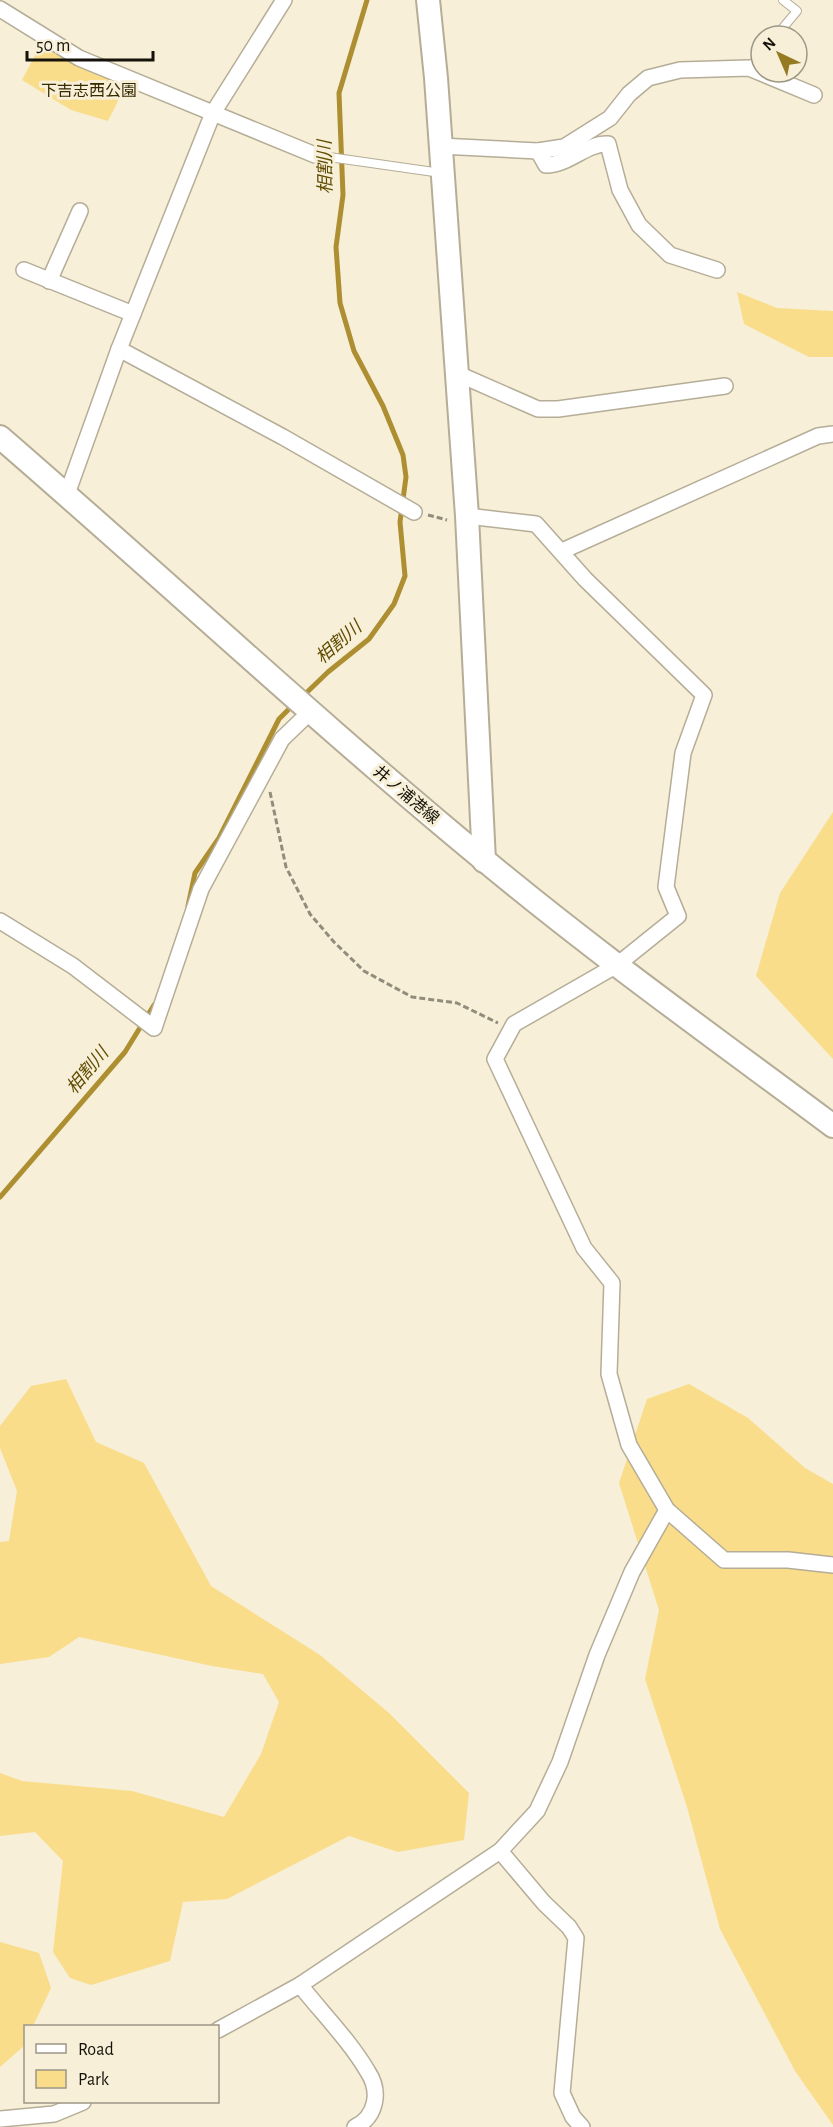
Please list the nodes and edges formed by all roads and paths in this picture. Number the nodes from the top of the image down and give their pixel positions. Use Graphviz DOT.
graph roads {
  1 [pos="284,0"];
  2 [pos="428,0"];
  3 [pos="783,0"];
  4 [pos="0,9"];
  5 [pos="786,24"];
  6 [pos="749,68"];
  7 [pos="788,84"];
  8 [pos="814,95"];
  9 [pos="213,113"];
  10 [pos="440,146"];
  11 [pos="538,151"];
  12 [pos="315,155"];
  13 [pos="442,174"];
  14 [pos="80,212"];
  15 [pos="24,270"];
  16 [pos="717,270"];
  17 [pos="49,280"];
  18 [pos="133,314"];
  19 [pos="119,349"];
  20 [pos="456,373"];
  21 [pos="724,386"];
  22 [pos="833,434"];
  23 [pos="0,437"];
  24 [pos="66,494"];
  25 [pos="414,512"];
  26 [pos="467,521"];
  27 [pos="562,551"];
  28 [pos="309,713"];
  29 [pos="265,773"];
  30 [pos="484,861"];
  31 [pos="0,921"];
  32 [pos="617,965"];
  33 [pos="509,1028"];
  34 [pos="833,1126"];
  35 [pos="668,1510"];
  36 [pos="833,1565"];
  37 [pos="500,1851"];
  38 [pos="300,1985"];
  39 [pos="219,2030"];
  40 [pos="80,2103"];
  41 [pos="0,2119"];
  42 [pos="355,2127"];
  43 [pos="582,2127"];
  1 -- 9 [label="street"];
  2 -- 10 [label="main road"];
  3 -- 5 [label="lane"];
  4 -- 9 [label="street"];
  6 -- 11 [label="street"];
  7 -- 8 [label="street"];
  9 -- 12 [label="street"];
  9 -- 18 [label="street"];
  10 -- 11 [label="street"];
  10 -- 13 [label="main road"];
  11 -- 16 [label="street"];
  12 -- 13 [label="lane"];
  13 -- 20 [label="main road"];
  14 -- 17 [label="street"];
  15 -- 17 [label="street"];
  17 -- 18 [label="street"];
  18 -- 19 [label="street"];
  19 -- 24 [label="street"];
  19 -- 25 [label="street"];
  20 -- 21 [label="street"];
  20 -- 26 [label="main road"];
  22 -- 27 [label="street"];
  23 -- 24 [label="main road, 井ノ浦港線"];
  24 -- 28 [label="main road, 井ノ浦港線"];
  25 -- 26 [label="path"];
  26 -- 27 [label="street"];
  26 -- 30 [label="main road"];
  27 -- 32 [label="street"];
  28 -- 29 [label="street"];
  28 -- 30 [label="main road, 井ノ浦港線"];
  29 -- 31 [label="street"];
  29 -- 33 [label="path"];
  30 -- 32 [label="main road, 井ノ浦港線"];
  32 -- 33 [label="street"];
  32 -- 34 [label="main road, 井ノ浦港線"];
  33 -- 35 [label="street"];
  35 -- 36 [label="street"];
  35 -- 37 [label="street"];
  37 -- 38 [label="street"];
  37 -- 43 [label="street"];
  38 -- 39 [label="street"];
  38 -- 42 [label="street"];
  40 -- 41 [label="street"];
}
